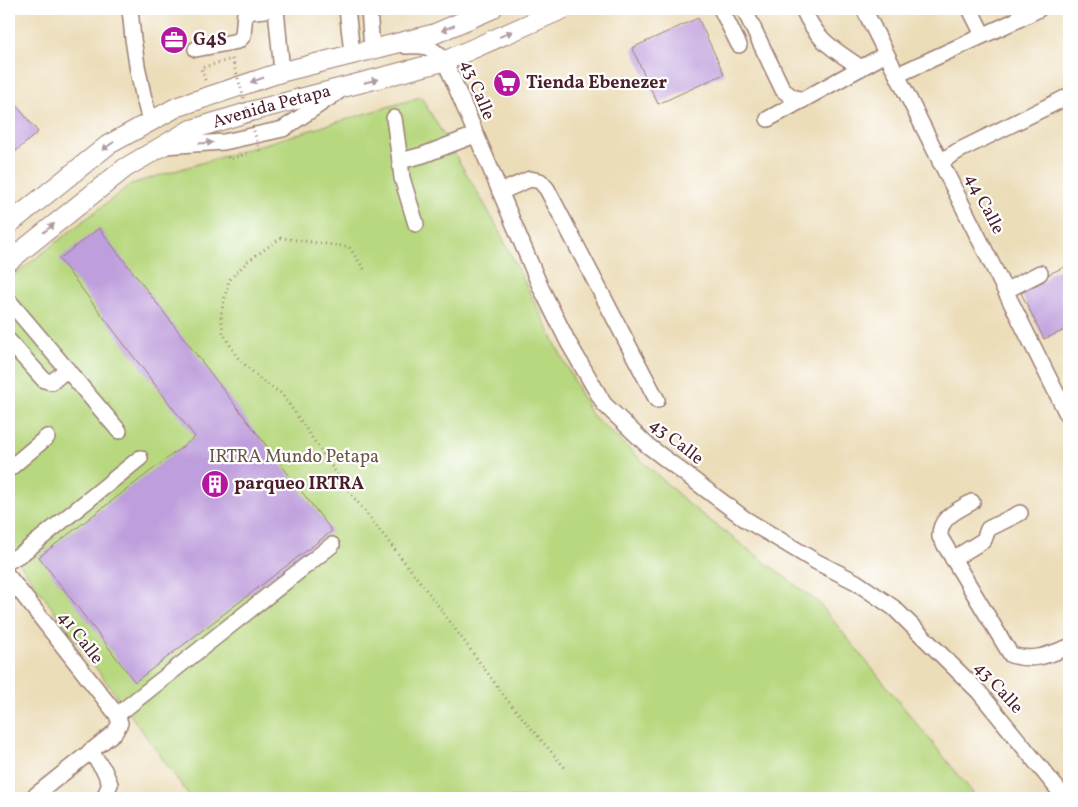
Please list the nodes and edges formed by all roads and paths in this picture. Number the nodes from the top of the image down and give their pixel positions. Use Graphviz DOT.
graph roads {
  1 [pos="130,9"];
  2 [pos="276,9"];
  3 [pos="347,9"];
  4 [pos="369,9"];
  5 [pos="492,9"];
  6 [pos="563,9"];
  7 [pos="721,9"];
  8 [pos="744,9"];
  9 [pos="803,9"];
  10 [pos="864,9"];
  11 [pos="970,9"];
  12 [pos="1039,9"];
  13 [pos="245,10"];
  14 [pos="1019,14"];
  15 [pos="983,35"];
  16 [pos="739,45"];
  17 [pos="375,48"];
  18 [pos="196,49"];
  19 [pos="352,53"];
  20 [pos="886,54"];
  21 [pos="445,61"];
  22 [pos="201,68"];
  23 [pos="861,68"];
  24 [pos="282,72"];
  25 [pos="897,75"];
  26 [pos="1069,96"];
  27 [pos="803,100"];
  28 [pos="394,118"];
  29 [pos="768,119"];
  30 [pos="150,121"];
  31 [pos="475,135"];
  32 [pos="229,159"];
  33 [pos="400,161"];
  34 [pos="940,162"];
  35 [pos="500,192"];
  36 [pos="9,224"];
  37 [pos="416,224"];
  38 [pos="10,260"];
  39 [pos="364,269"];
  40 [pos="1040,273"];
  41 [pos="1007,290"];
  42 [pos="9,301"];
  43 [pos="9,341"];
  44 [pos="67,369"];
  45 [pos="657,400"];
  46 [pos="1069,418"];
  47 [pos="119,431"];
  48 [pos="47,437"];
  49 [pos="140,458"];
  50 [pos="9,469"];
  51 [pos="972,502"];
  52 [pos="1020,513"];
  53 [pos="332,545"];
  54 [pos="953,558"];
  55 [pos="9,561"];
  56 [pos="9,577"];
  57 [pos="1069,647"];
  58 [pos="119,719"];
  59 [pos="90,751"];
  60 [pos="566,768"];
  61 [pos="32,798"];
  62 [pos="104,798"];
  63 [pos="1065,798"];
  1 -- 30 [label="street"];
  2 -- 13 [label="street"];
  2 -- 24 [label="street"];
  3 -- 19 [label="street"];
  4 -- 17 [label="street"];
  5 -- 17 [label="main road, Avenida Petapa, one-way"];
  21 -- 6 [label="main road, Avenida Petapa, one-way"];
  7 -- 16 [label="street"];
  8 -- 27 [label="street"];
  9 -- 23 [label="street"];
  10 -- 20 [label="street, 44 Calle"];
  11 -- 15 [label="street"];
  12 -- 14 [label="street"];
  13 -- 18 [label="street"];
  14 -- 15 [label="street"];
  15 -- 25 [label="street"];
  17 -- 19 [label="main road, Avenida Petapa"];
  17 -- 21 [label="street, 43 Calle"];
  19 -- 24 [label="main road, Avenida Petapa"];
  20 -- 23 [label="street"];
  20 -- 25 [label="street, 44 Calle"];
  21 -- 31 [label="street, 43 Calle"];
  38 -- 21 [label="main road, Avenida Petapa, one-way"];
  22 -- 32 [label="path, bridge"];
  23 -- 27 [label="street"];
  24 -- 30 [label="main road, Avenida Petapa, one-way"];
  25 -- 34 [label="street, 44 Calle"];
  26 -- 34 [label="street"];
  27 -- 29 [label="street"];
  28 -- 33 [label="street"];
  30 -- 36 [label="main road, Avenida Petapa, one-way"];
  31 -- 33 [label="street"];
  31 -- 35 [label="street, 43 Calle"];
  33 -- 37 [label="street"];
  34 -- 41 [label="street, 44 Calle"];
  35 -- 45 [label="street"];
  35 -- 63 [label="street, 43 Calle"];
  39 -- 60 [label="path"];
  40 -- 41 [label="street"];
  41 -- 46 [label="street, 44 Calle"];
  42 -- 44 [label="street"];
  43 -- 44 [label="street"];
  44 -- 47 [label="street"];
  48 -- 50 [label="street"];
  49 -- 55 [label="street"];
  51 -- 54 [label="street"];
  52 -- 54 [label="street"];
  53 -- 58 [label="street"];
  54 -- 57 [label="street"];
  56 -- 58 [label="street, 41 Calle"];
  58 -- 59 [label="street"];
  59 -- 61 [label="street"];
  59 -- 62 [label="street"];
}
